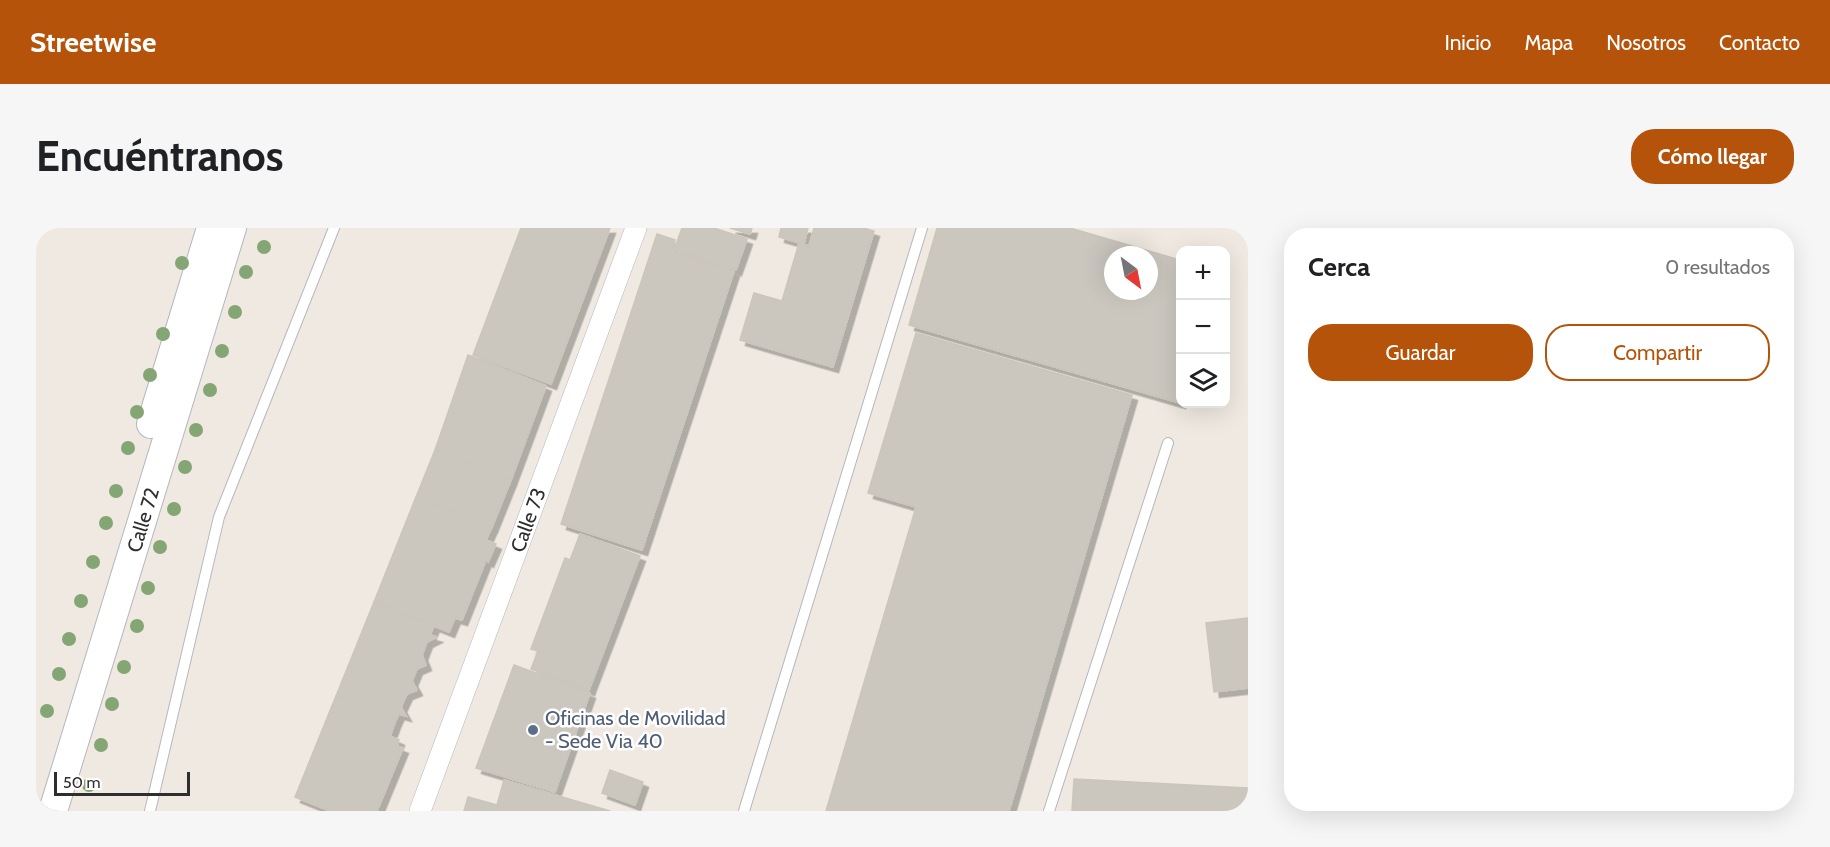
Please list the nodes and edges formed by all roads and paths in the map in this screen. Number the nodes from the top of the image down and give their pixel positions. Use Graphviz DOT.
graph roads {
  1 [pos="211,228"];
  2 [pos="232,228"];
  3 [pos="334,228"];
  4 [pos="636,228"];
  5 [pos="921,228"];
  6 [pos="1168,443"];
  7 [pos="36,799"];
  8 [pos="53,811"];
  9 [pos="150,811"];
  10 [pos="420,811"];
  11 [pos="744,811"];
  12 [pos="1049,811"];
  1 -- 7 [label="main road, Calle 72"];
  2 -- 8 [label="main road, Calle 72"];
  3 -- 9 [label="lane"];
  4 -- 10 [label="street, Calle 73"];
  5 -- 11 [label="lane"];
  6 -- 12 [label="lane"];
}
